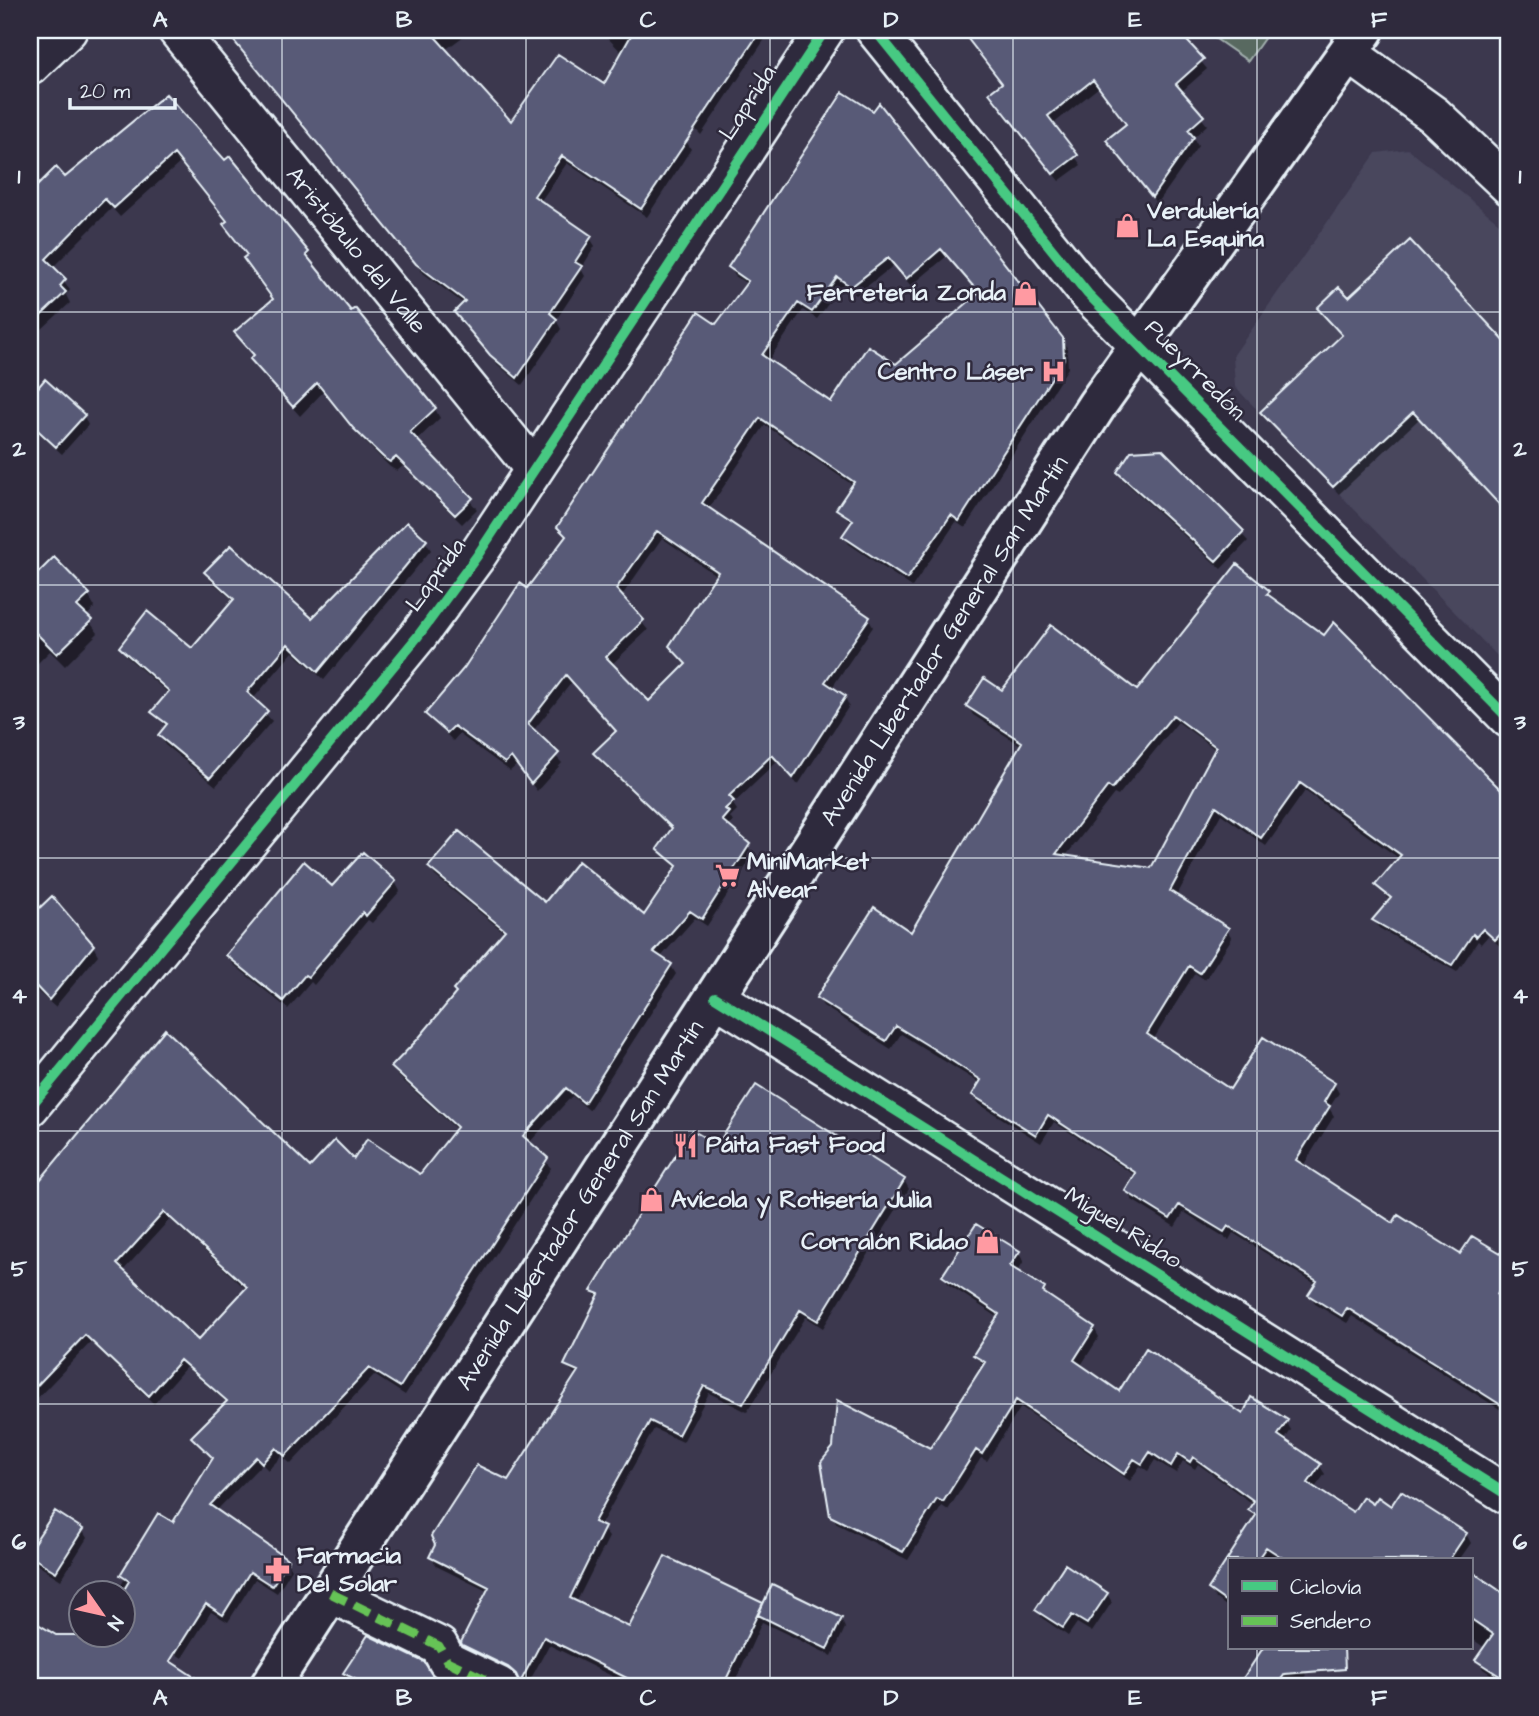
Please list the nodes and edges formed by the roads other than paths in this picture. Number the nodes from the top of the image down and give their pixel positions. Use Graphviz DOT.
graph roads {
  1 [pos="68,30"];
  2 [pos="177,30"];
  3 [pos="825,30"];
  4 [pos="875,30"];
  5 [pos="1356,41"];
  6 [pos="30,66"];
  7 [pos="1509,186"];
  8 [pos="1140,344"];
  9 [pos="534,469"];
  10 [pos="1509,719"];
  11 [pos="715,997"];
  12 [pos="30,1108"];
  13 [pos="1509,1496"];
  14 [pos="330,1593"];
  15 [pos="270,1686"];
  16 [pos="499,1686"];
  1 -- 6 [label="street"];
  2 -- 9 [label="street, Aristóbulo del Valle"];
  3 -- 9 [label="street, Laprida"];
  4 -- 8 [label="street, Pueyrredón"];
  5 -- 7 [label="street"];
  5 -- 8 [label="main road, Avenida Libertador General San Martín"];
  8 -- 10 [label="street, Pueyrredón"];
  8 -- 11 [label="main road, Avenida Libertador General San Martín"];
  9 -- 12 [label="street, Laprida"];
  11 -- 13 [label="street, Miguel Ridao"];
  11 -- 14 [label="main road, Avenida Libertador General San Martín"];
  14 -- 15 [label="main road, Avenida Libertador General San Martín"];
  14 -- 16 [label="street"];
}
